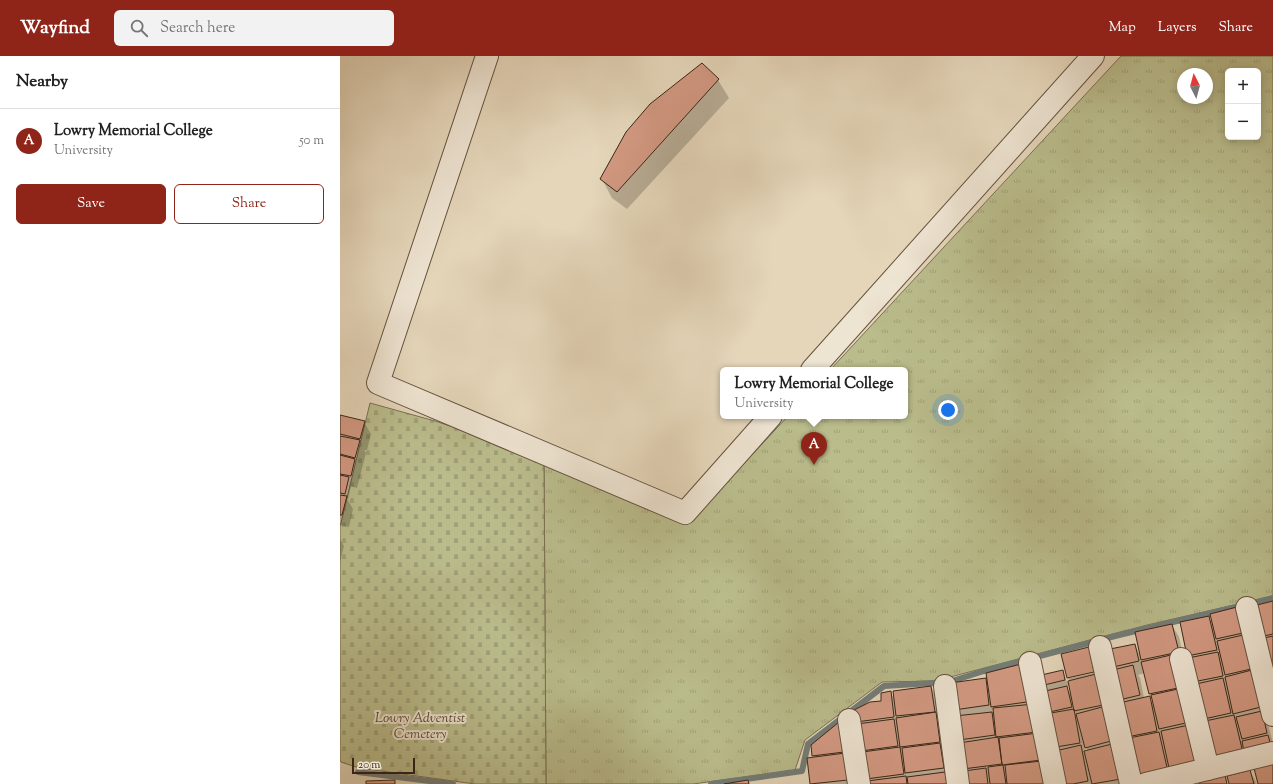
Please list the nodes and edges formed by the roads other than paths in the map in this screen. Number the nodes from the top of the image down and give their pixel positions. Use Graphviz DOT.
graph roads {
  1 [pos="487,56"];
  2 [pos="1093,56"];
  3 [pos="815,367"];
  4 [pos="768,419"];
  5 [pos="1248,608"];
  6 [pos="1100,647"];
  7 [pos="1181,659"];
  8 [pos="1030,663"];
  9 [pos="945,686"];
  10 [pos="1273,715"];
  11 [pos="849,720"];
  12 [pos="1273,753"];
  13 [pos="1208,769"];
  14 [pos="859,784"];
  15 [pos="958,784"];
  16 [pos="1055,784"];
  17 [pos="1132,784"];
  18 [pos="1146,784"];
  1 -- 4 [label="street"];
  2 -- 3 [label="street"];
  5 -- 10 [label="street"];
  6 -- 17 [label="street"];
  7 -- 13 [label="street"];
  8 -- 16 [label="street"];
  9 -- 15 [label="street"];
  11 -- 14 [label="street"];
  12 -- 13 [label="street"];
  13 -- 18 [label="street"];
}
